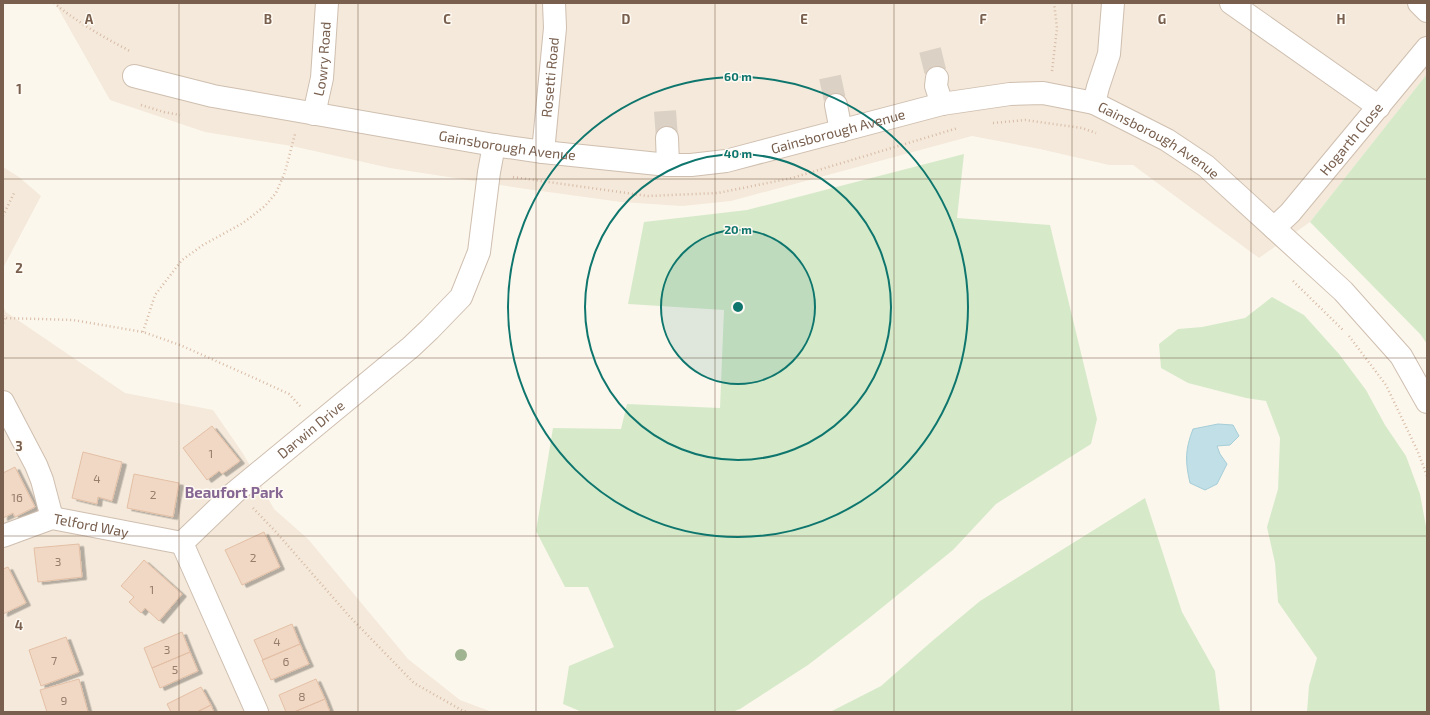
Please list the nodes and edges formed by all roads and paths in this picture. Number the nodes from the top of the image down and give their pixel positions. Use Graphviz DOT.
graph roads {
  1 [pos="327,3"];
  2 [pos="554,3"];
  3 [pos="1054,3"];
  4 [pos="1113,3"];
  5 [pos="1231,3"];
  6 [pos="1419,3"];
  7 [pos="1427,11"];
  8 [pos="1427,48"];
  9 [pos="134,76"];
  10 [pos="936,78"];
  11 [pos="1043,93"];
  12 [pos="1094,103"];
  13 [pos="942,104"];
  14 [pos="836,105"];
  15 [pos="1379,107"];
  16 [pos="314,114"];
  17 [pos="989,123"];
  18 [pos="959,128"];
  19 [pos="841,131"];
  20 [pos="296,133"];
  21 [pos="1096,133"];
  22 [pos="667,138"];
  23 [pos="494,145"];
  24 [pos="543,152"];
  25 [pos="668,165"];
  26 [pos="489,172"];
  27 [pos="14,193"];
  28 [pos="3,216"];
  29 [pos="1274,228"];
  30 [pos="1292,279"];
  31 [pos="4,317"];
  32 [pos="3,323"];
  33 [pos="143,332"];
  34 [pos="3,402"];
  35 [pos="1427,402"];
  36 [pos="317,423"];
  37 [pos="1427,476"];
  38 [pos="237,491"];
  39 [pos="52,518"];
  40 [pos="3,536"];
  41 [pos="182,543"];
  42 [pos="257,712"];
  43 [pos="468,712"];
  1 -- 16 [label="street, Lowry Road"];
  2 -- 24 [label="street, Rosetti Road"];
  3 -- 11 [label="path"];
  4 -- 12 [label="street"];
  5 -- 15 [label="street"];
  6 -- 7 [label="street"];
  8 -- 15 [label="street, Hogarth Close"];
  9 -- 16 [label="street, Gainsborough Avenue"];
  10 -- 13 [label="street"];
  11 -- 12 [label="street, Gainsborough Avenue"];
  11 -- 13 [label="street, Gainsborough Avenue"];
  12 -- 29 [label="street, Gainsborough Avenue"];
  13 -- 19 [label="street, Gainsborough Avenue"];
  14 -- 19 [label="street"];
  15 -- 29 [label="street, Hogarth Close"];
  16 -- 23 [label="street, Gainsborough Avenue"];
  17 -- 21 [label="path"];
  18 -- 26 [label="path"];
  19 -- 25 [label="street, Gainsborough Avenue"];
  20 -- 33 [label="path"];
  22 -- 25 [label="street"];
  23 -- 24 [label="street, Gainsborough Avenue"];
  23 -- 26 [label="street, Darwin Drive"];
  24 -- 25 [label="street, Gainsborough Avenue"];
  26 -- 36 [label="street, Darwin Drive"];
  27 -- 28 [label="path"];
  29 -- 35 [label="street, Gainsborough Avenue"];
  30 -- 37 [label="path"];
  31 -- 32 [label="path"];
  31 -- 33 [label="path"];
  33 -- 36 [label="path"];
  34 -- 39 [label="street"];
  36 -- 38 [label="street, Darwin Drive"];
  38 -- 41 [label="street, Darwin Drive"];
  38 -- 43 [label="path"];
  39 -- 40 [label="street, Telford Way"];
  39 -- 41 [label="street, Telford Way"];
  41 -- 42 [label="street"];
}
